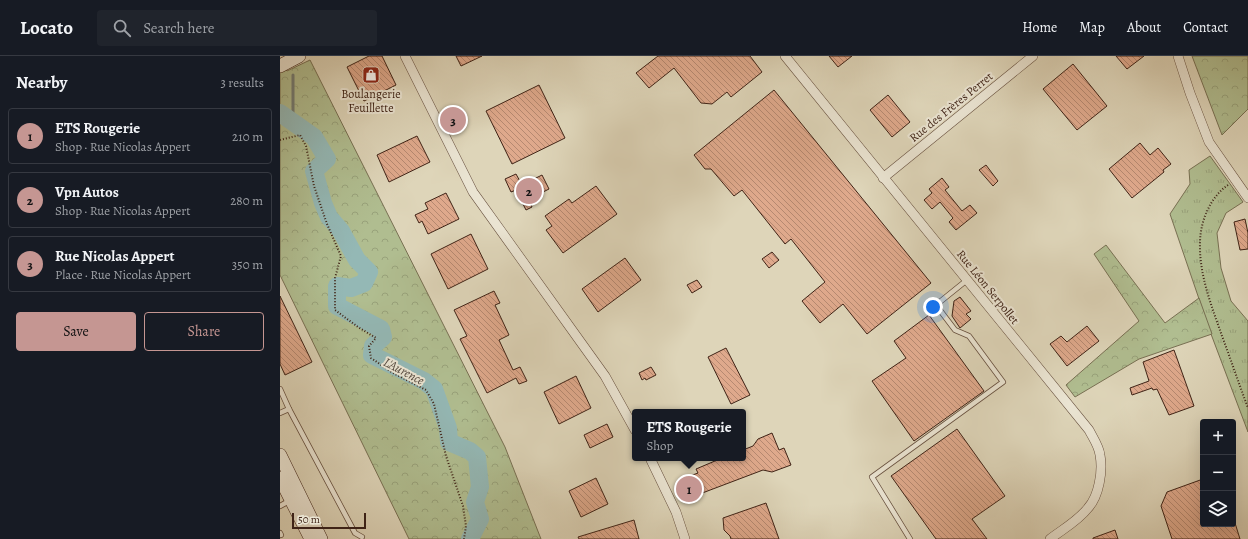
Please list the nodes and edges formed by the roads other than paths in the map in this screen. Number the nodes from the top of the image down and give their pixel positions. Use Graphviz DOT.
graph roads {
  1 [pos="299,56"];
  2 [pos="405,56"];
  3 [pos="785,56"];
  4 [pos="1033,56"];
  5 [pos="1178,56"];
  6 [pos="280,66"];
  7 [pos="883,178"];
  8 [pos="1248,198"];
  9 [pos="967,280"];
  10 [pos="280,390"];
  11 [pos="289,408"];
  12 [pos="280,413"];
  13 [pos="632,424"];
  14 [pos="280,455"];
  15 [pos="651,461"];
  16 [pos="280,478"];
  17 [pos="290,500"];
  18 [pos="362,537"];
  19 [pos="311,539"];
  20 [pos="321,539"];
  21 [pos="685,539"];
  22 [pos="910,539"];
  23 [pos="1050,539"];
  1 -- 6 [label="street"];
  2 -- 13 [label="street"];
  3 -- 7 [label="street, Rue Léon Serpollet"];
  4 -- 7 [label="street, Rue des Frères Perret"];
  5 -- 8 [label="street"];
  7 -- 9 [label="street, Rue Léon Serpollet"];
  9 -- 22 [label="lane"];
  9 -- 23 [label="street, Rue Léon Serpollet"];
  10 -- 11 [label="lane"];
  11 -- 12 [label="lane"];
  11 -- 18 [label="lane"];
  14 -- 17 [label="street"];
  15 -- 21 [label="street"];
  16 -- 17 [label="street"];
  17 -- 19 [label="street"];
  17 -- 20 [label="street"];
}
